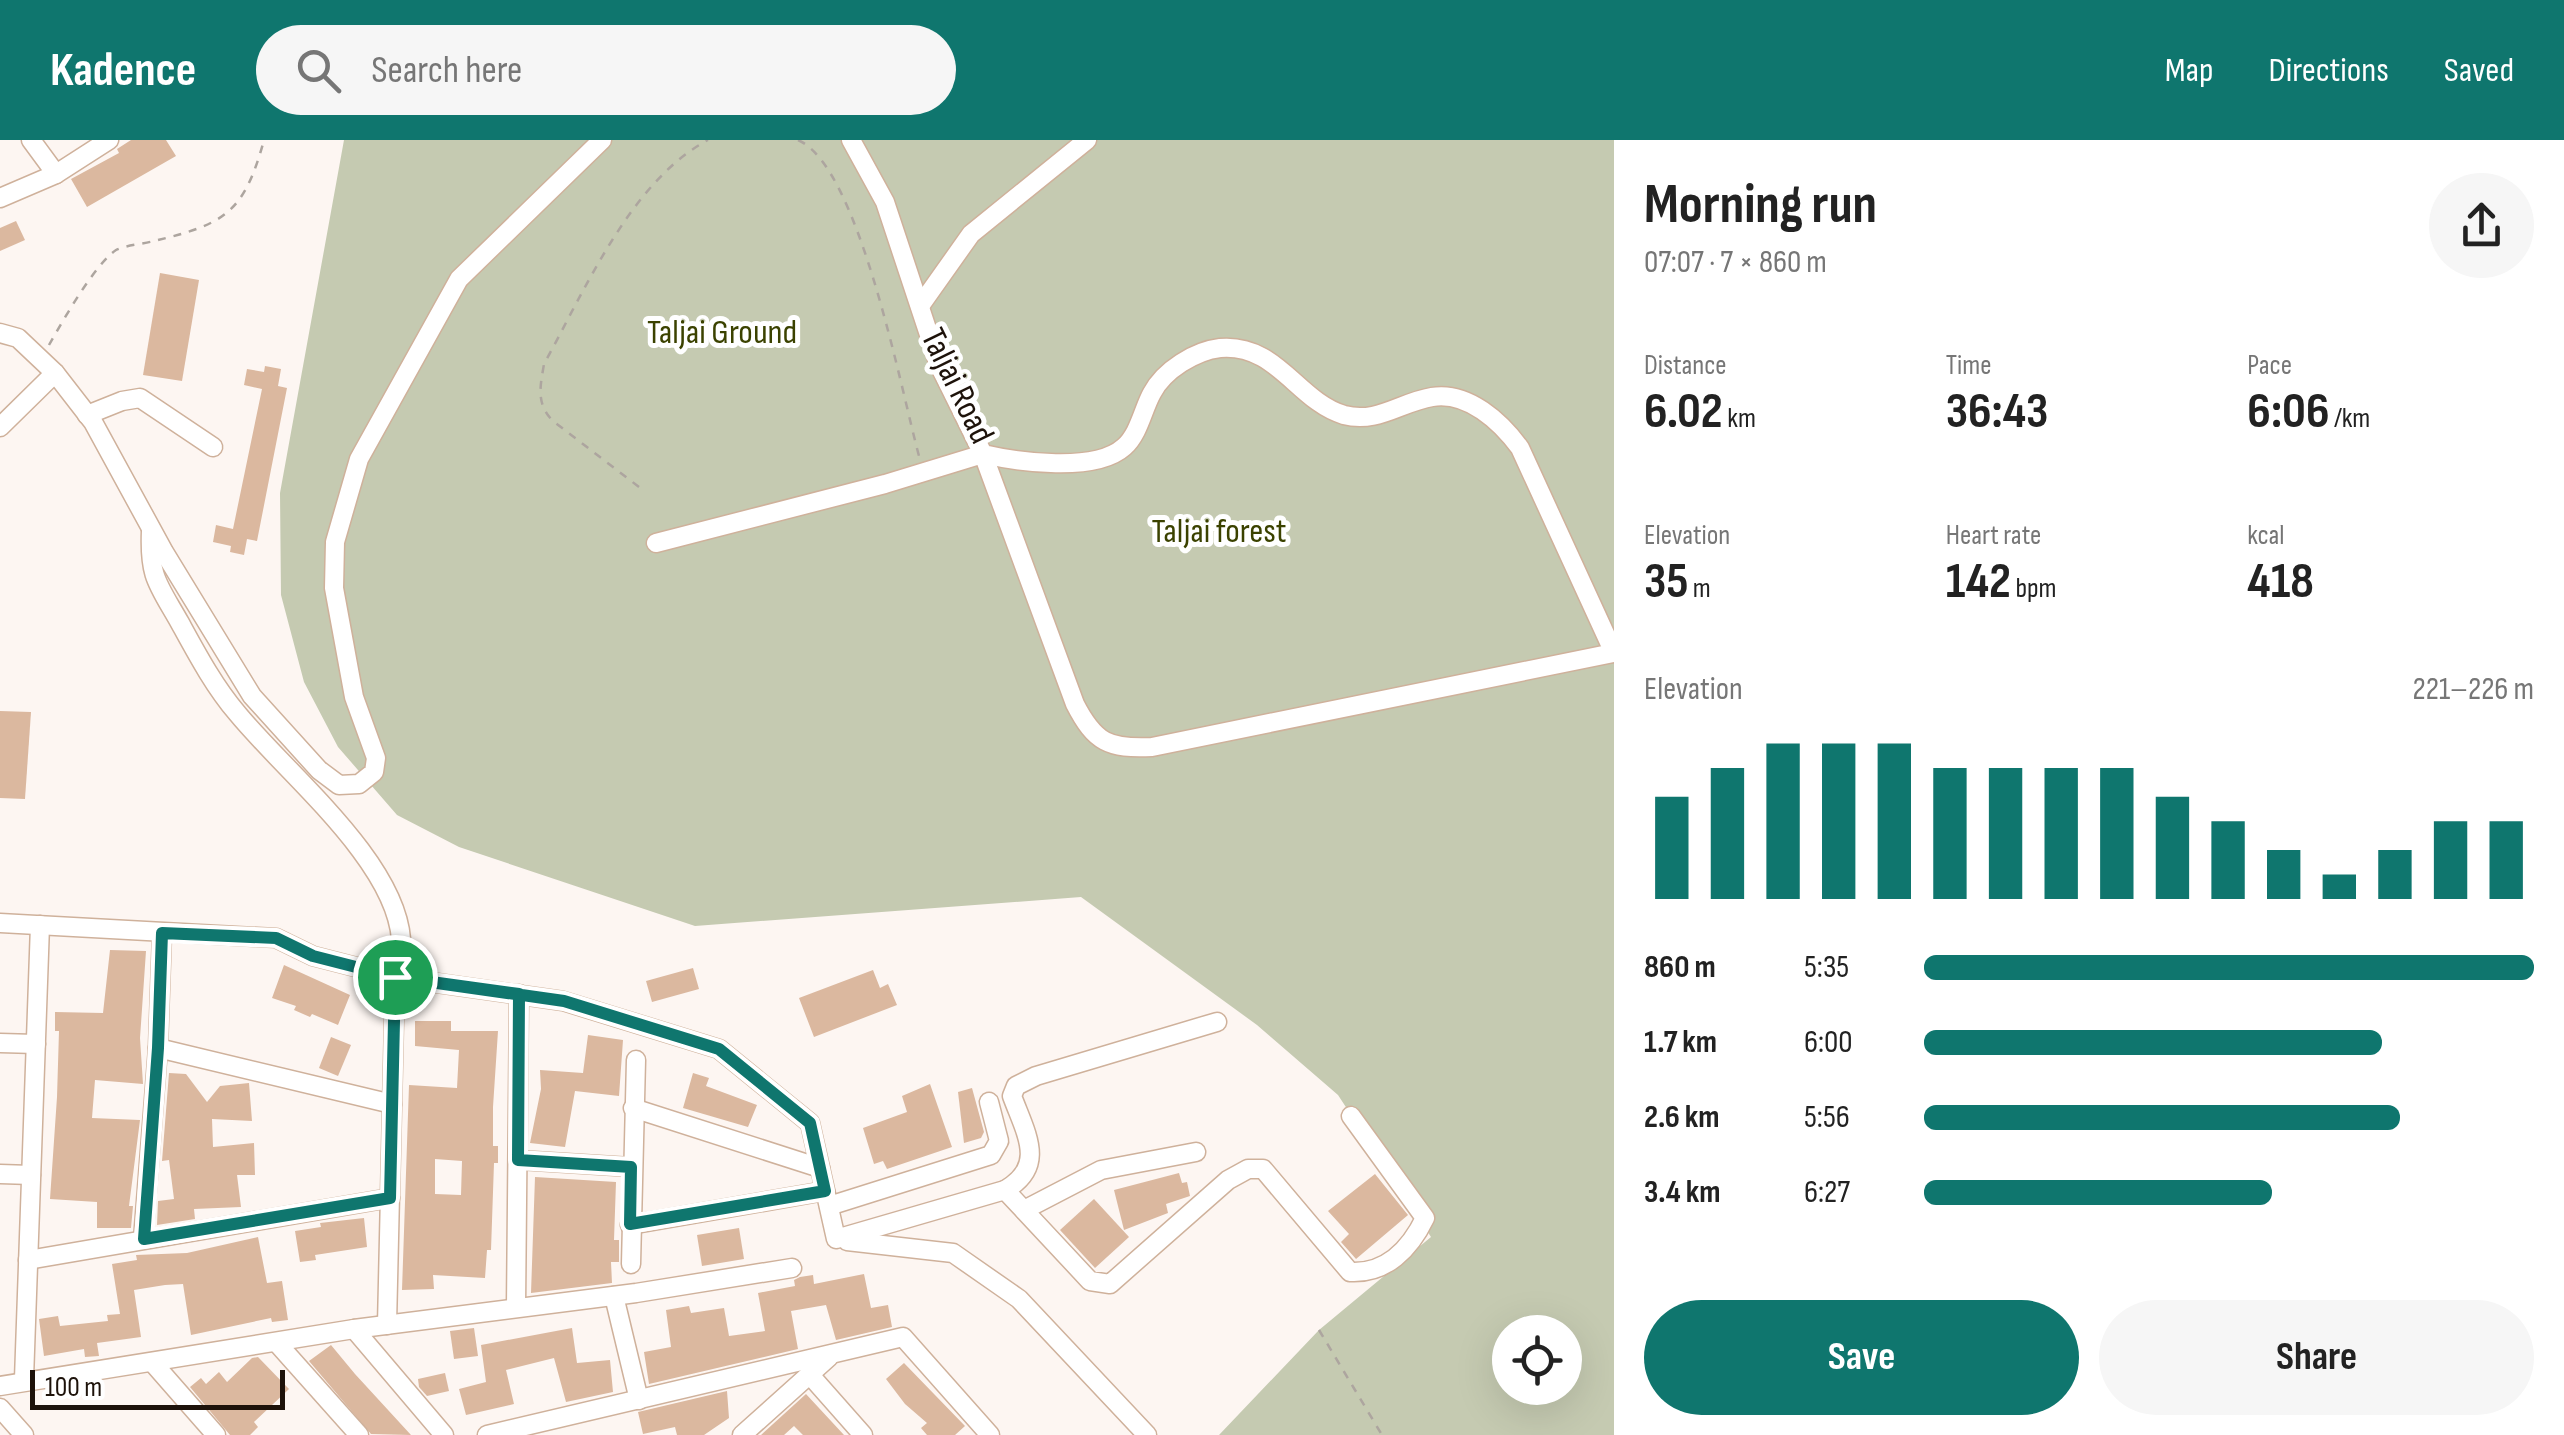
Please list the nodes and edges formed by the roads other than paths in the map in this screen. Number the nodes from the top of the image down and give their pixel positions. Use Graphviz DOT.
graph roads {
  1 [pos="31,140"];
  2 [pos="110,140"];
  3 [pos="602,140"];
  4 [pos="851,140"];
  5 [pos="1087,140"];
  6 [pos="56,174"];
  7 [pos="0,198"];
  8 [pos="920,306"];
  9 [pos="0,333"];
  10 [pos="55,374"];
  11 [pos="88,415"];
  12 [pos="0,427"];
  13 [pos="213,447"];
  14 [pos="984,454"];
  15 [pos="152,526"];
  16 [pos="656,543"];
  17 [pos="1614,653"];
  18 [pos="0,923"];
  19 [pos="40,924"];
  20 [pos="162,933"];
  21 [pos="395,977"];
  22 [pos="519,994"];
  23 [pos="1216,1022"];
  24 [pos="0,1043"];
  25 [pos="36,1044"];
  26 [pos="158,1048"];
  27 [pos="636,1060"];
  28 [pos="989,1102"];
  29 [pos="392,1104"];
  30 [pos="634,1108"];
  31 [pos="1351,1116"];
  32 [pos="1196,1152"];
  33 [pos="518,1160"];
  34 [pos="631,1167"];
  35 [pos="820,1168"];
  36 [pos="0,1174"];
  37 [pos="31,1176"];
  38 [pos="1004,1190"];
  39 [pos="390,1198"];
  40 [pos="827,1199"];
  41 [pos="1024,1210"];
  42 [pos="630,1224"];
  43 [pos="144,1239"];
  44 [pos="836,1240"];
  45 [pos="28,1260"];
  46 [pos="631,1264"];
  47 [pos="792,1268"];
  48 [pos="614,1296"];
  49 [pos="516,1308"];
  50 [pos="387,1325"];
  51 [pos="354,1329"];
  52 [pos="277,1343"];
  53 [pos="834,1353"];
  54 [pos="153,1363"];
  55 [pos="764,1370"];
  56 [pos="810,1375"];
  57 [pos="24,1380"];
  58 [pos="0,1386"];
  59 [pos="639,1400"];
  60 [pos="779,1400"];
  61 [pos="0,1408"];
  62 [pos="24,1435"];
  63 [pos="216,1435"];
  64 [pos="359,1435"];
  65 [pos="444,1435"];
  66 [pos="486,1435"];
  67 [pos="742,1435"];
  68 [pos="863,1435"];
  69 [pos="990,1435"];
  70 [pos="1147,1435"];
  1 -- 6 [label="street"];
  2 -- 6 [label="street"];
  3 -- 15 [label="street"];
  4 -- 8 [label="street, Taljai Road"];
  5 -- 8 [label="street"];
  6 -- 7 [label="street"];
  8 -- 14 [label="street, Taljai Road"];
  9 -- 10 [label="street"];
  10 -- 11 [label="street"];
  10 -- 12 [label="street"];
  11 -- 13 [label="street"];
  11 -- 15 [label="street"];
  14 -- 16 [label="street"];
  14 -- 17 [label="street"];
  14 -- 17 [label="street, Taljai Road"];
  15 -- 21 [label="street"];
  18 -- 19 [label="street"];
  19 -- 20 [label="street"];
  19 -- 25 [label="street"];
  20 -- 21 [label="street"];
  20 -- 26 [label="street"];
  21 -- 22 [label="street"];
  21 -- 29 [label="street"];
  22 -- 33 [label="street"];
  22 -- 35 [label="street"];
  23 -- 38 [label="street"];
  24 -- 25 [label="street"];
  25 -- 37 [label="street"];
  26 -- 29 [label="street"];
  26 -- 43 [label="street"];
  27 -- 30 [label="street"];
  28 -- 40 [label="street"];
  29 -- 39 [label="street"];
  30 -- 34 [label="street"];
  30 -- 35 [label="street"];
  31 -- 41 [label="street"];
  32 -- 41 [label="street"];
  33 -- 34 [label="street"];
  33 -- 49 [label="street"];
  34 -- 42 [label="street"];
  35 -- 40 [label="street"];
  36 -- 37 [label="street"];
  37 -- 45 [label="street"];
  38 -- 41 [label="street"];
  38 -- 44 [label="street"];
  39 -- 43 [label="street"];
  39 -- 50 [label="street"];
  40 -- 42 [label="street"];
  40 -- 44 [label="street"];
  42 -- 46 [label="street"];
  43 -- 45 [label="street"];
  44 -- 70 [label="street"];
  45 -- 57 [label="street"];
  47 -- 48 [label="street"];
  48 -- 49 [label="street"];
  48 -- 59 [label="street"];
  49 -- 50 [label="street"];
  50 -- 51 [label="street"];
  51 -- 52 [label="street"];
  51 -- 65 [label="street"];
  52 -- 54 [label="street"];
  52 -- 64 [label="street"];
  53 -- 55 [label="street"];
  53 -- 56 [label="street"];
  53 -- 69 [label="street"];
  54 -- 57 [label="street"];
  54 -- 63 [label="street"];
  55 -- 59 [label="street"];
  55 -- 60 [label="street"];
  56 -- 60 [label="street"];
  56 -- 68 [label="street"];
  57 -- 58 [label="street"];
  59 -- 66 [label="street"];
  60 -- 67 [label="street"];
  61 -- 62 [label="street"];
}
